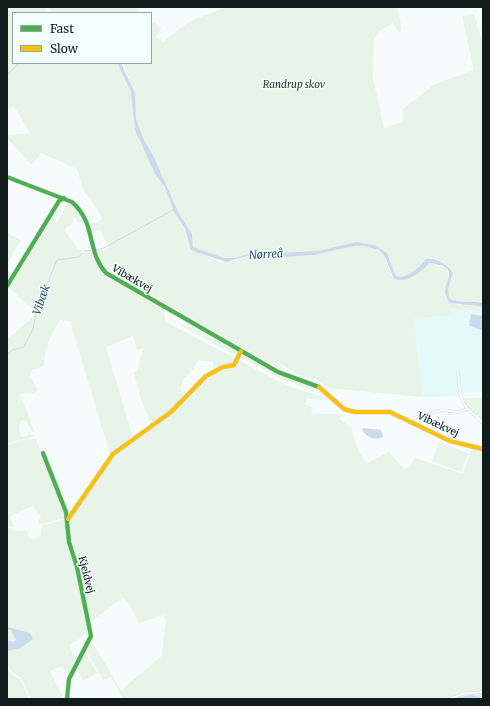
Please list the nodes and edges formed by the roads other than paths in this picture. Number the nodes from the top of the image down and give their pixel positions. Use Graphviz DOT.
graph roads {
  1 [pos="7,176"];
  2 [pos="57,196"];
  3 [pos="64,198"];
  4 [pos="59,200"];
  5 [pos="7,286"];
  6 [pos="241,351"];
  7 [pos="458,372"];
  8 [pos="466,409"];
  9 [pos="410,421"];
  10 [pos="483,423"];
  11 [pos="483,449"];
  12 [pos="43,453"];
  13 [pos="67,520"];
  14 [pos="483,692"];
  15 [pos="67,699"];
  16 [pos="450,699"];
  1 -- 2 [label="street, Vibækvej"];
  2 -- 3 [label="street, Vibækvej"];
  2 -- 4 [label="street"];
  3 -- 4 [label="street"];
  3 -- 6 [label="street, Vibækvej"];
  4 -- 5 [label="street"];
  6 -- 9 [label="street, Vibækvej"];
  6 -- 13 [label="street"];
  7 -- 8 [label="street"];
  8 -- 9 [label="street, Vibækvej"];
  8 -- 10 [label="street"];
  9 -- 11 [label="street, Vibækvej"];
  12 -- 13 [label="street, Kjeldvej"];
  13 -- 15 [label="street, Kjeldvej"];
  14 -- 16 [label="street"];
}
